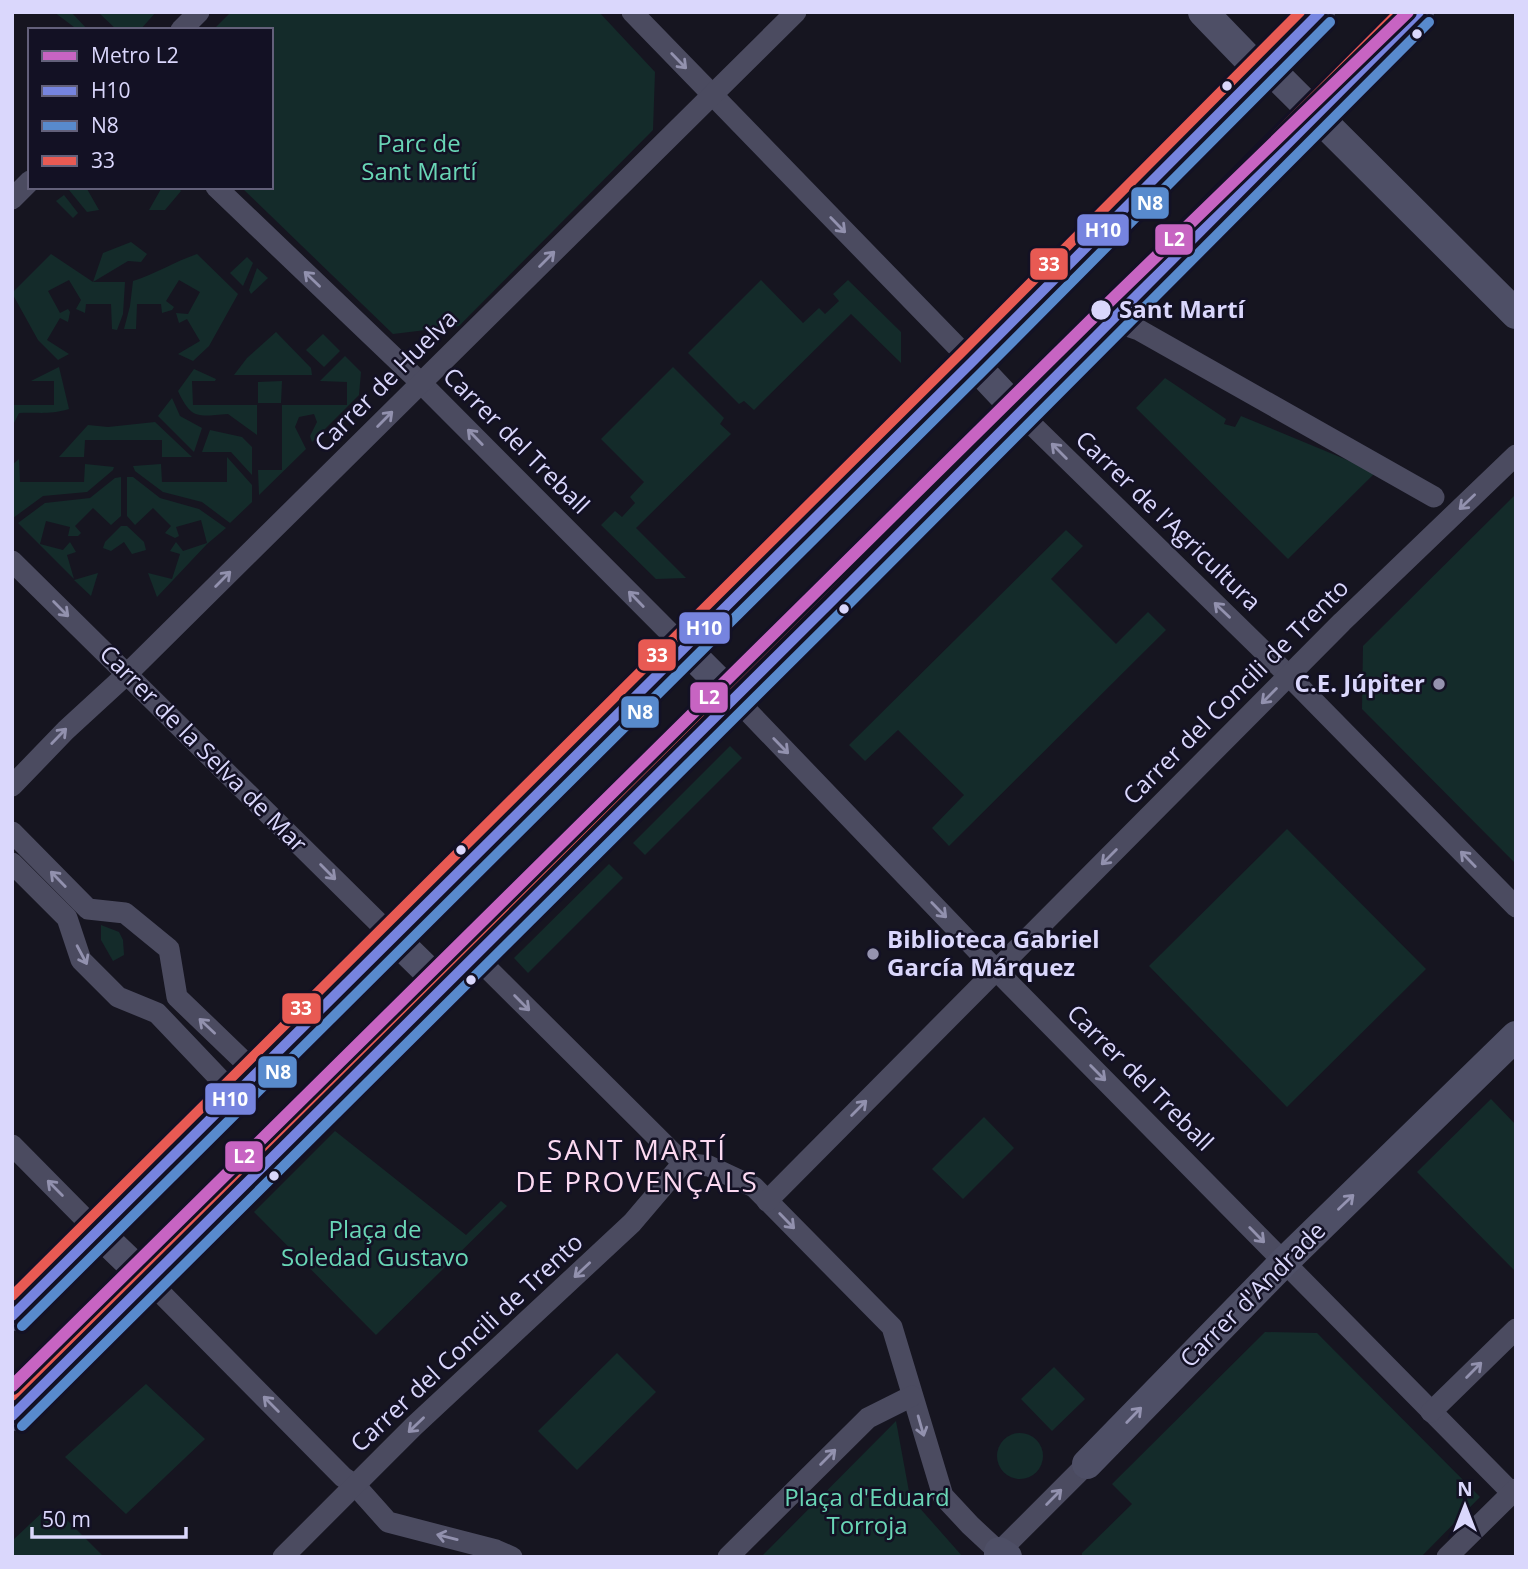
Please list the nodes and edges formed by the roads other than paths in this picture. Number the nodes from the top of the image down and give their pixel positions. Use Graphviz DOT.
graph roads {
  1 [pos="199,12"];
  2 [pos="632,12"];
  3 [pos="796,12"];
  4 [pos="1203,12"];
  5 [pos="1320,12"];
  6 [pos="1419,12"];
  7 [pos="183,28"];
  8 [pos="1261,72"];
  9 [pos="712,95"];
  10 [pos="1317,116"];
  11 [pos="28,183"];
  12 [pos="218,189"];
  13 [pos="12,199"];
  14 [pos="1516,314"];
  15 [pos="1112,321"];
  16 [pos="972,362"];
  17 [pos="421,383"];
  18 [pos="1019,412"];
  19 [pos="1516,455"];
  20 [pos="1434,497"];
  21 [pos="12,561"];
  22 [pos="684,647"];
  23 [pos="127,674"];
  24 [pos="1289,676"];
  25 [pos="734,697"];
  26 [pos="12,786"];
  27 [pos="12,832"];
  28 [pos="12,863"];
  29 [pos="1516,907"];
  30 [pos="393,937"];
  31 [pos="474,955"];
  32 [pos="996,970"];
  33 [pos="443,986"];
  34 [pos="1516,1036"];
  35 [pos="256,1073"];
  36 [pos="235,1095"];
  37 [pos="12,1145"];
  38 [pos="683,1163"];
  39 [pos="767,1200"];
  40 [pos="97,1231"];
  41 [pos="1284,1262"];
  42 [pos="148,1280"];
  43 [pos="12,1316"];
  44 [pos="1516,1329"];
  45 [pos="912,1396"];
  46 [pos="1431,1412"];
  47 [pos="12,1416"];
  48 [pos="1087,1464"];
  49 [pos="355,1485"];
  50 [pos="1514,1491"];
  51 [pos="1000,1555"];
  52 [pos="283,1557"];
  53 [pos="512,1557"];
  54 [pos="728,1557"];
  55 [pos="1447,1557"];
  1 -- 7 [label="street"];
  2 -- 9 [label="street, one-way"];
  3 -- 9 [label="street, Carrer de Huelva"];
  4 -- 8 [label="street"];
  5 -- 8 [label="street"];
  6 -- 10 [label="street"];
  8 -- 10 [label="street"];
  8 -- 16 [label="street"];
  9 -- 16 [label="street, one-way"];
  17 -- 9 [label="street, Carrer de Huelva, one-way"];
  10 -- 14 [label="street"];
  10 -- 15 [label="street"];
  11 -- 13 [label="street"];
  17 -- 12 [label="street, Carrer del Treball, one-way"];
  15 -- 18 [label="street"];
  15 -- 20 [label="street"];
  16 -- 18 [label="street"];
  16 -- 22 [label="street"];
  22 -- 17 [label="street, Carrer del Treball, one-way"];
  23 -- 17 [label="street, Carrer de Huelva, one-way"];
  24 -- 18 [label="street, Carrer de l'Agricultura, one-way"];
  18 -- 25 [label="street"];
  19 -- 24 [label="street, Carrer del Concili de Trento, one-way"];
  21 -- 23 [label="street, Carrer de la Selva de Mar, one-way"];
  22 -- 25 [label="street"];
  22 -- 30 [label="street"];
  26 -- 23 [label="street, Carrer de Huelva, one-way"];
  23 -- 30 [label="street, Carrer de la Selva de Mar, one-way"];
  29 -- 24 [label="street, Carrer de l'Agricultura, one-way"];
  24 -- 32 [label="street, Carrer del Concili de Trento, one-way"];
  25 -- 31 [label="street"];
  25 -- 32 [label="street, Carrer del Treball, one-way"];
  35 -- 27 [label="street, one-way"];
  28 -- 36 [label="street, one-way"];
  30 -- 33 [label="street"];
  30 -- 35 [label="street"];
  31 -- 33 [label="street"];
  31 -- 38 [label="street, one-way"];
  39 -- 32 [label="street, Carrer del Concili de Trento, one-way"];
  32 -- 41 [label="street, Carrer del Treball, one-way"];
  33 -- 42 [label="street"];
  41 -- 34 [label="street, Carrer d'Andrade, one-way"];
  35 -- 36 [label="street"];
  36 -- 40 [label="street"];
  40 -- 37 [label="street, one-way"];
  38 -- 39 [label="street"];
  38 -- 49 [label="street, Carrer del Concili de Trento, one-way"];
  39 -- 45 [label="street, one-way"];
  40 -- 42 [label="street"];
  40 -- 43 [label="street"];
  41 -- 46 [label="street, Carrer del Treball"];
  48 -- 41 [label="street, Carrer d'Andrade, one-way"];
  42 -- 47 [label="street"];
  49 -- 42 [label="street, one-way"];
  46 -- 44 [label="street, one-way"];
  45 -- 51 [label="street, one-way"];
  54 -- 45 [label="street, one-way"];
  46 -- 50 [label="street, Carrer del Treball"];
  51 -- 48 [label="street, Carrer d'Andrade, one-way"];
  49 -- 52 [label="street, Carrer del Concili de Trento"];
  53 -- 49 [label="street, one-way"];
  50 -- 55 [label="street"];
}
